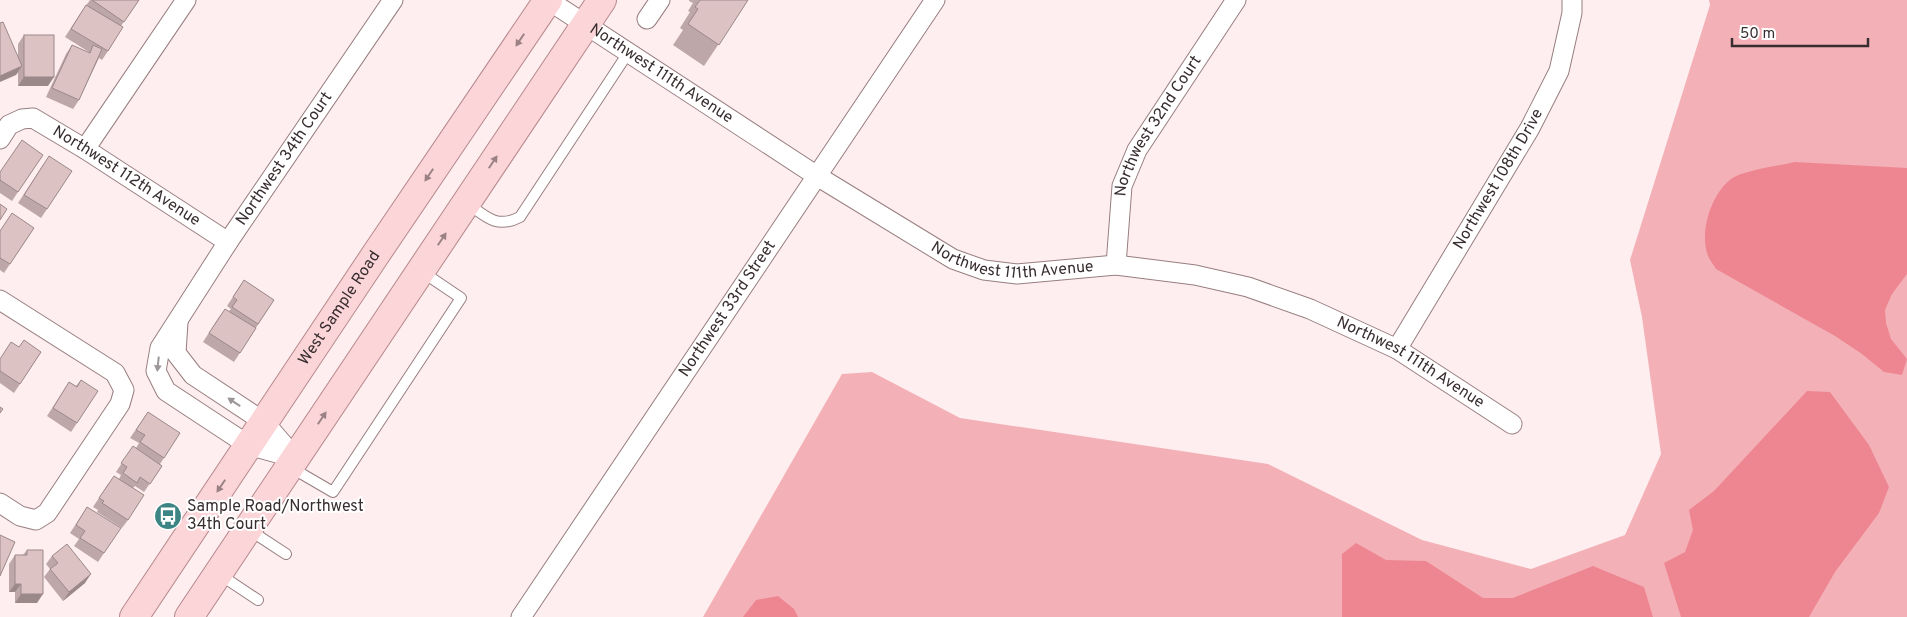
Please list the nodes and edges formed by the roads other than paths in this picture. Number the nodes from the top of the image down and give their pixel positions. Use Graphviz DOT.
graph roads {
  1 [pos="186,0"];
  2 [pos="393,0"];
  3 [pos="548,0"];
  4 [pos="602,0"];
  5 [pos="660,0"];
  6 [pos="935,0"];
  7 [pos="1236,0"];
  8 [pos="1572,0"];
  9 [pos="647,19"];
  10 [pos="585,25"];
  11 [pos="628,53"];
  12 [pos="0,139"];
  13 [pos="86,149"];
  14 [pos="818,176"];
  15 [pos="466,203"];
  16 [pos="228,242"];
  17 [pos="1116,265"];
  18 [pos="421,270"];
  19 [pos="0,300"];
  20 [pos="178,321"];
  21 [pos="1397,349"];
  22 [pos="264,422"];
  23 [pos="1512,424"];
  24 [pos="248,445"];
  25 [pos="292,462"];
  26 [pos="0,503"];
  27 [pos="248,529"];
  28 [pos="286,554"];
  29 [pos="218,573"];
  30 [pos="258,600"];
  31 [pos="195,615"];
  32 [pos="134,617"];
  33 [pos="521,617"];
  1 -- 13 [label="street"];
  2 -- 16 [label="street, Northwest 34th Court"];
  3 -- 10 [label="street, Northwest 111th Avenue"];
  3 -- 22 [label="main road, West Sample Road, one-way"];
  4 -- 10 [label="main road"];
  5 -- 9 [label="street"];
  6 -- 14 [label="street, Northwest 33rd Street"];
  7 -- 17 [label="street, Northwest 32nd Court"];
  8 -- 21 [label="street, Northwest 108th Drive"];
  10 -- 11 [label="street, Northwest 111th Avenue"];
  15 -- 10 [label="main road, one-way"];
  11 -- 14 [label="street, Northwest 111th Avenue"];
  11 -- 15 [label="lane"];
  12 -- 13 [label="street, Northwest 112th Avenue"];
  13 -- 16 [label="street, Northwest 112th Avenue"];
  14 -- 17 [label="street, Northwest 111th Avenue"];
  14 -- 33 [label="street, Northwest 33rd Street"];
  18 -- 15 [label="main road, one-way"];
  16 -- 20 [label="street, Northwest 34th Court"];
  17 -- 21 [label="street, Northwest 111th Avenue"];
  25 -- 18 [label="main road, one-way"];
  18 -- 25 [label="lane"];
  19 -- 26 [label="street"];
  22 -- 20 [label="street, Northwest 34th Court, one-way"];
  20 -- 24 [label="street, Northwest 34th Court, one-way"];
  21 -- 23 [label="street, Northwest 111th Avenue"];
  22 -- 24 [label="main road, West Sample Road"];
  22 -- 25 [label="street, Northwest 34th Court"];
  24 -- 25 [label="street, Northwest 34th Court"];
  24 -- 32 [label="main road, West Sample Road, one-way"];
  25 -- 27 [label="main road"];
  27 -- 28 [label="lane"];
  27 -- 29 [label="main road"];
  29 -- 30 [label="lane"];
  29 -- 31 [label="main road"];
}
